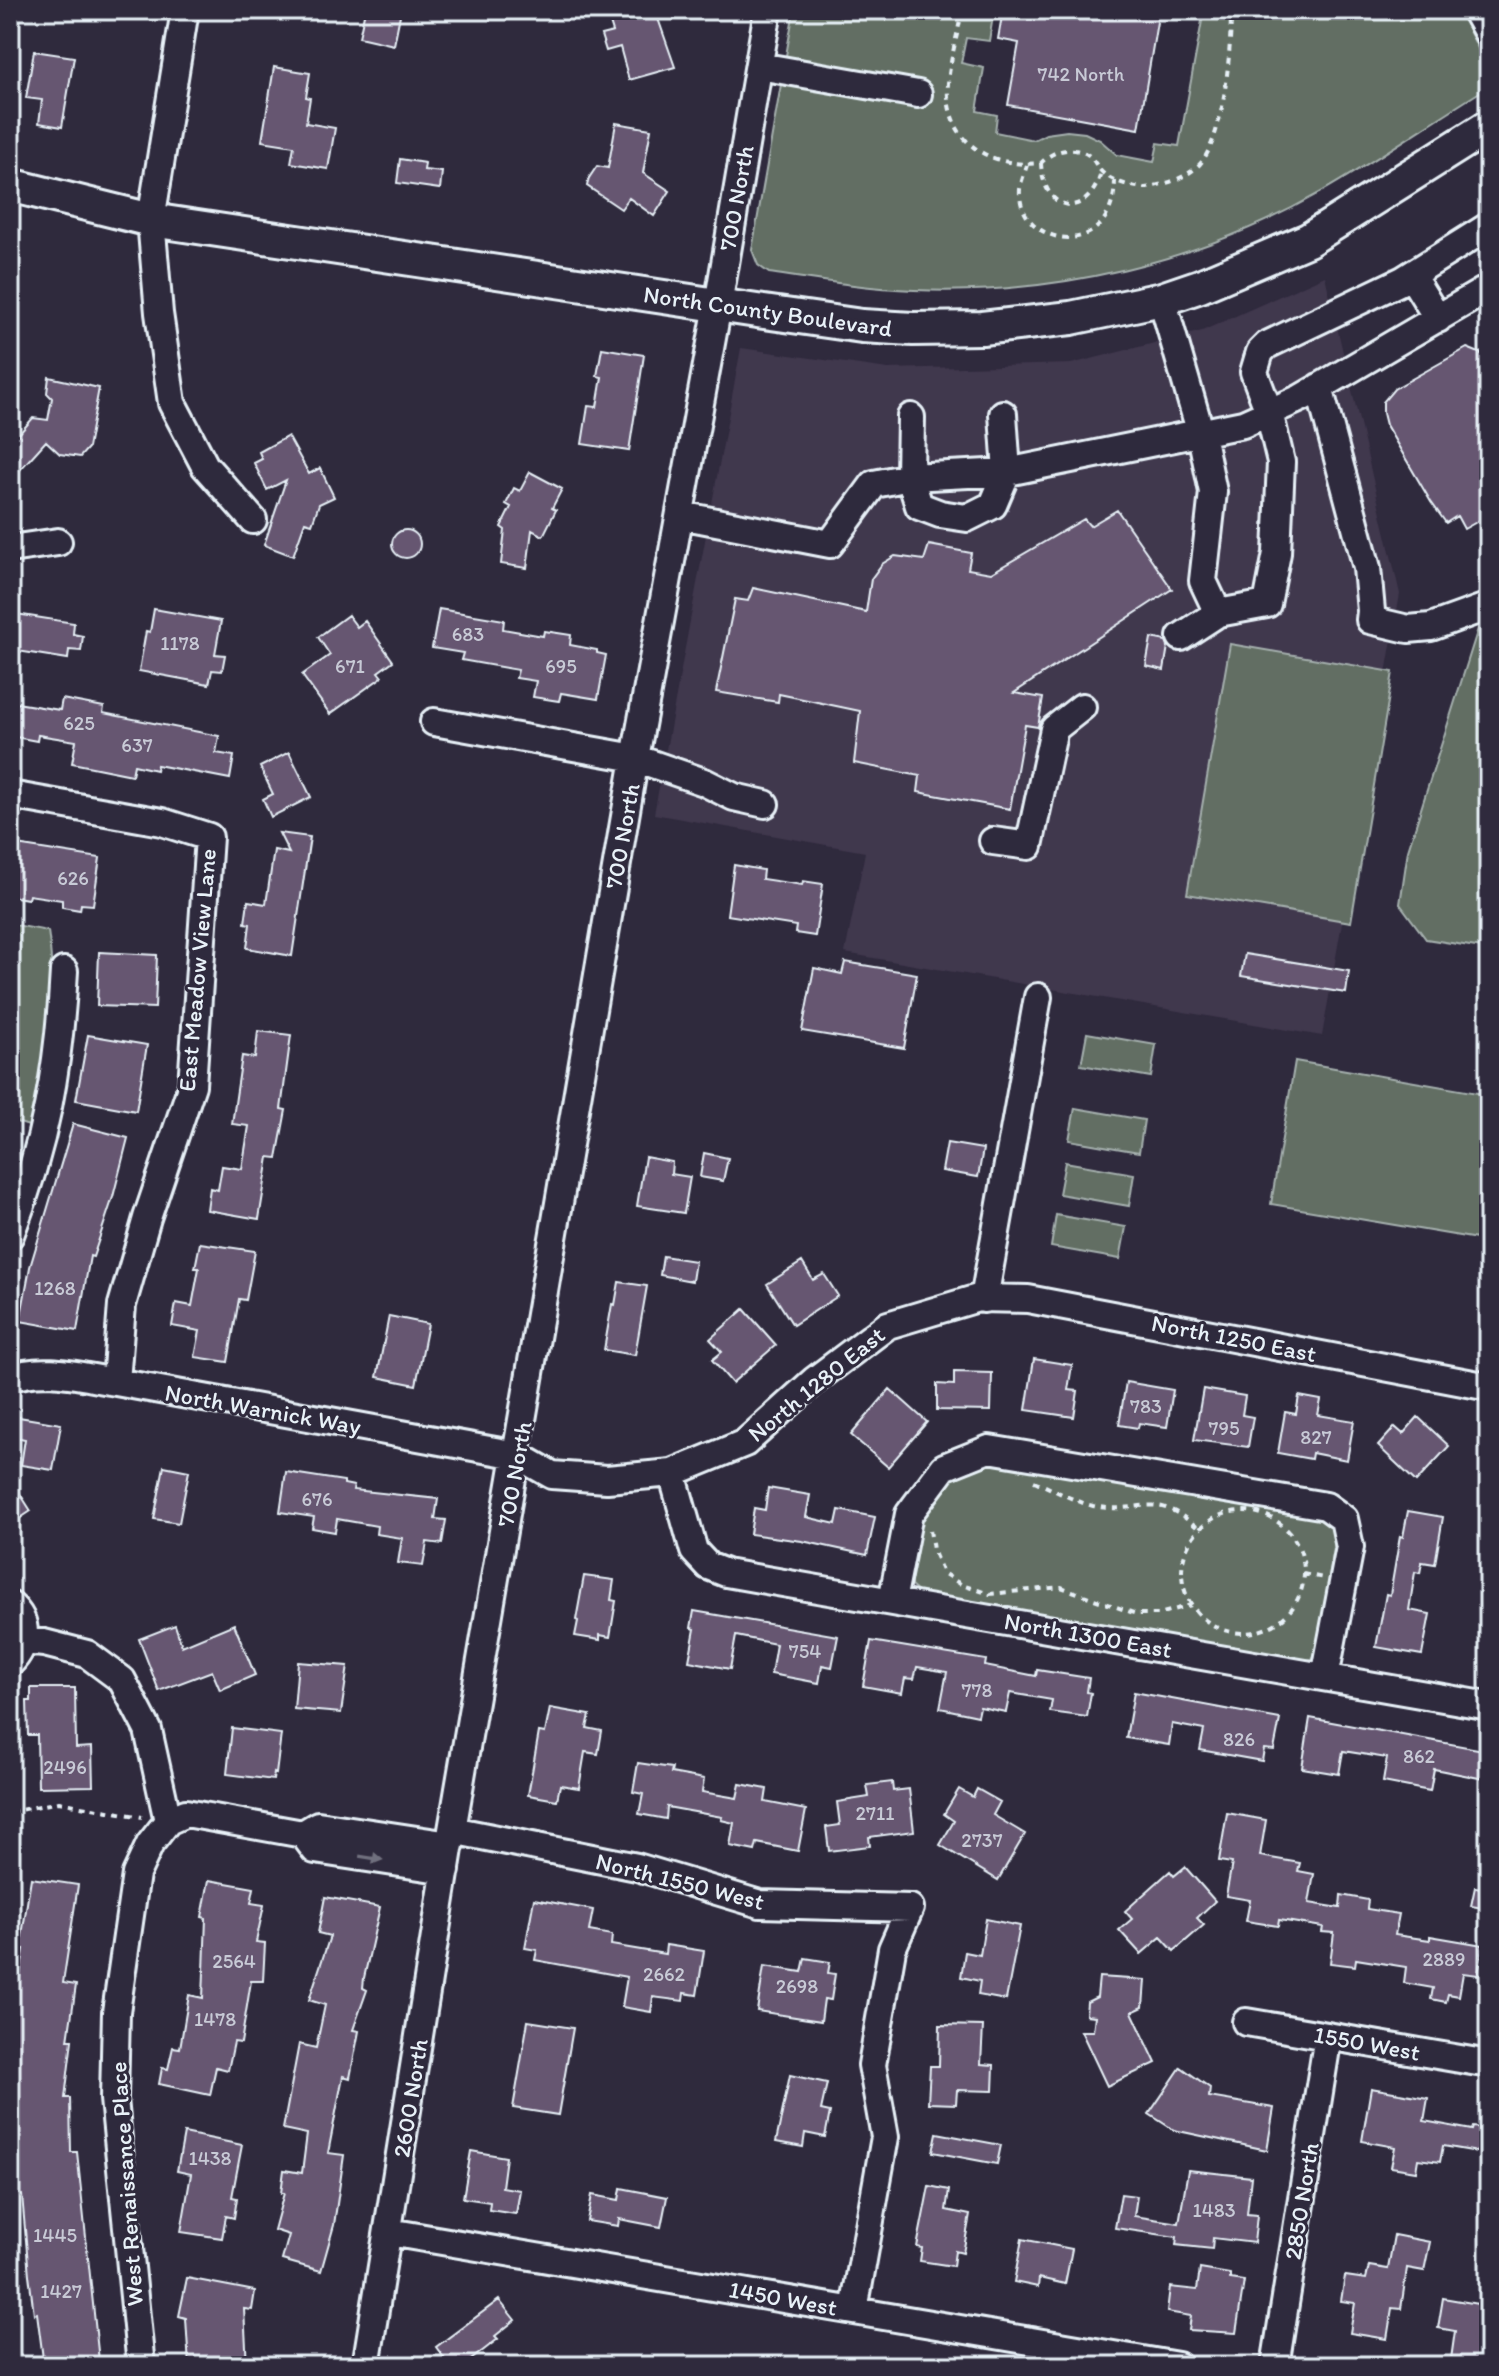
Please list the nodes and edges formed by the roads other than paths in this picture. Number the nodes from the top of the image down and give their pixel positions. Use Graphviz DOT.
graph roads {
  1 [pos="185,10"];
  2 [pos="768,10"];
  3 [pos="1475,10"];
  4 [pos="1489,35"];
  5 [pos="759,66"];
  6 [pos="918,94"];
  7 [pos="1489,126"];
  8 [pos="10,185"];
  9 [pos="151,220"];
  10 [pos="1489,226"];
  11 [pos="1411,275"];
  12 [pos="1489,288"];
  13 [pos="1162,299"];
  14 [pos="718,305"];
  15 [pos="1438,319"];
  16 [pos="1319,387"];
  17 [pos="1269,412"];
  18 [pos="1003,414"];
  19 [pos="911,417"];
  20 [pos="1201,434"];
  21 [pos="1007,472"];
  22 [pos="910,477"];
  23 [pos="680,515"];
  24 [pos="253,520"];
  25 [pos="58,542"];
  26 [pos="10,549"];
  27 [pos="1489,606"];
  28 [pos="1218,613"];
  29 [pos="1181,637"];
  30 [pos="1082,707"];
  31 [pos="434,722"];
  32 [pos="635,758"];
  33 [pos="10,795"];
  34 [pos="765,804"];
  35 [pos="993,841"];
  36 [pos="64,971"];
  37 [pos="1038,997"];
  38 [pos="10,1235"];
  39 [pos="981,1298"];
  40 [pos="10,1378"];
  41 [pos="116,1382"];
  42 [pos="1489,1387"];
  43 [pos="517,1455"];
  44 [pos="672,1473"];
  45 [pos="892,1601"];
  46 [pos="10,1605"];
  47 [pos="24,1641"];
  48 [pos="10,1663"];
  49 [pos="1325,1677"];
  50 [pos="1489,1706"];
  51 [pos="168,1821"];
  52 [pos="449,1848"];
  53 [pos="1246,2022"];
  54 [pos="1328,2036"];
  55 [pos="1489,2064"];
  56 [pos="389,2232"];
  57 [pos="854,2310"];
  58 [pos="141,2366"];
  59 [pos="366,2366"];
  60 [pos="1178,2366"];
  61 [pos="1275,2366"];
  1 -- 9 [label="street"];
  2 -- 5 [label="street, 700 North"];
  3 -- 4 [label="street"];
  5 -- 6 [label="street"];
  5 -- 14 [label="street, 700 North"];
  7 -- 13 [label="main road, North County Boulevard"];
  8 -- 9 [label="main road, North County Boulevard"];
  9 -- 14 [label="main road, North County Boulevard"];
  9 -- 24 [label="street"];
  10 -- 11 [label="street"];
  11 -- 15 [label="street"];
  11 -- 17 [label="street"];
  12 -- 15 [label="street"];
  13 -- 14 [label="main road, North County Boulevard"];
  13 -- 20 [label="street"];
  14 -- 23 [label="street, 700 North"];
  15 -- 16 [label="street"];
  16 -- 17 [label="street"];
  16 -- 27 [label="street"];
  17 -- 20 [label="street"];
  17 -- 28 [label="street"];
  18 -- 21 [label="street"];
  19 -- 22 [label="street"];
  20 -- 21 [label="street"];
  20 -- 28 [label="street"];
  21 -- 22 [label="street"];
  21 -- 22 [label="street"];
  22 -- 23 [label="street"];
  23 -- 32 [label="street, 700 North"];
  25 -- 26 [label="street"];
  28 -- 29 [label="street"];
  30 -- 35 [label="street"];
  31 -- 32 [label="street"];
  32 -- 34 [label="street"];
  32 -- 43 [label="street, 700 North"];
  33 -- 41 [label="street, East Meadow View Lane"];
  36 -- 38 [label="street"];
  37 -- 39 [label="street"];
  39 -- 42 [label="street, North 1250 East"];
  39 -- 44 [label="street, North 1280 East"];
  40 -- 41 [label="street, North Warnick Way"];
  41 -- 43 [label="street, North Warnick Way"];
  43 -- 44 [label="street, North 1280 East"];
  43 -- 52 [label="street, 700 North"];
  44 -- 45 [label="street, North 1300 East"];
  45 -- 49 [label="street, North 1300 East"];
  45 -- 49 [label="street"];
  46 -- 47 [label="street"];
  47 -- 48 [label="street"];
  47 -- 51 [label="street"];
  49 -- 50 [label="street, North 1300 East"];
  51 -- 52 [label="street, North 1550 West"];
  51 -- 58 [label="street, West Renaissance Place"];
  52 -- 56 [label="street, 2600 North"];
  52 -- 57 [label="street, North 1550 West"];
  53 -- 54 [label="street, 1550 West"];
  54 -- 55 [label="street, 1550 West"];
  54 -- 61 [label="street, 2850 North"];
  56 -- 57 [label="street, 1450 West"];
  56 -- 59 [label="street, 2600 North"];
  57 -- 60 [label="street, 1450 West"];
}
